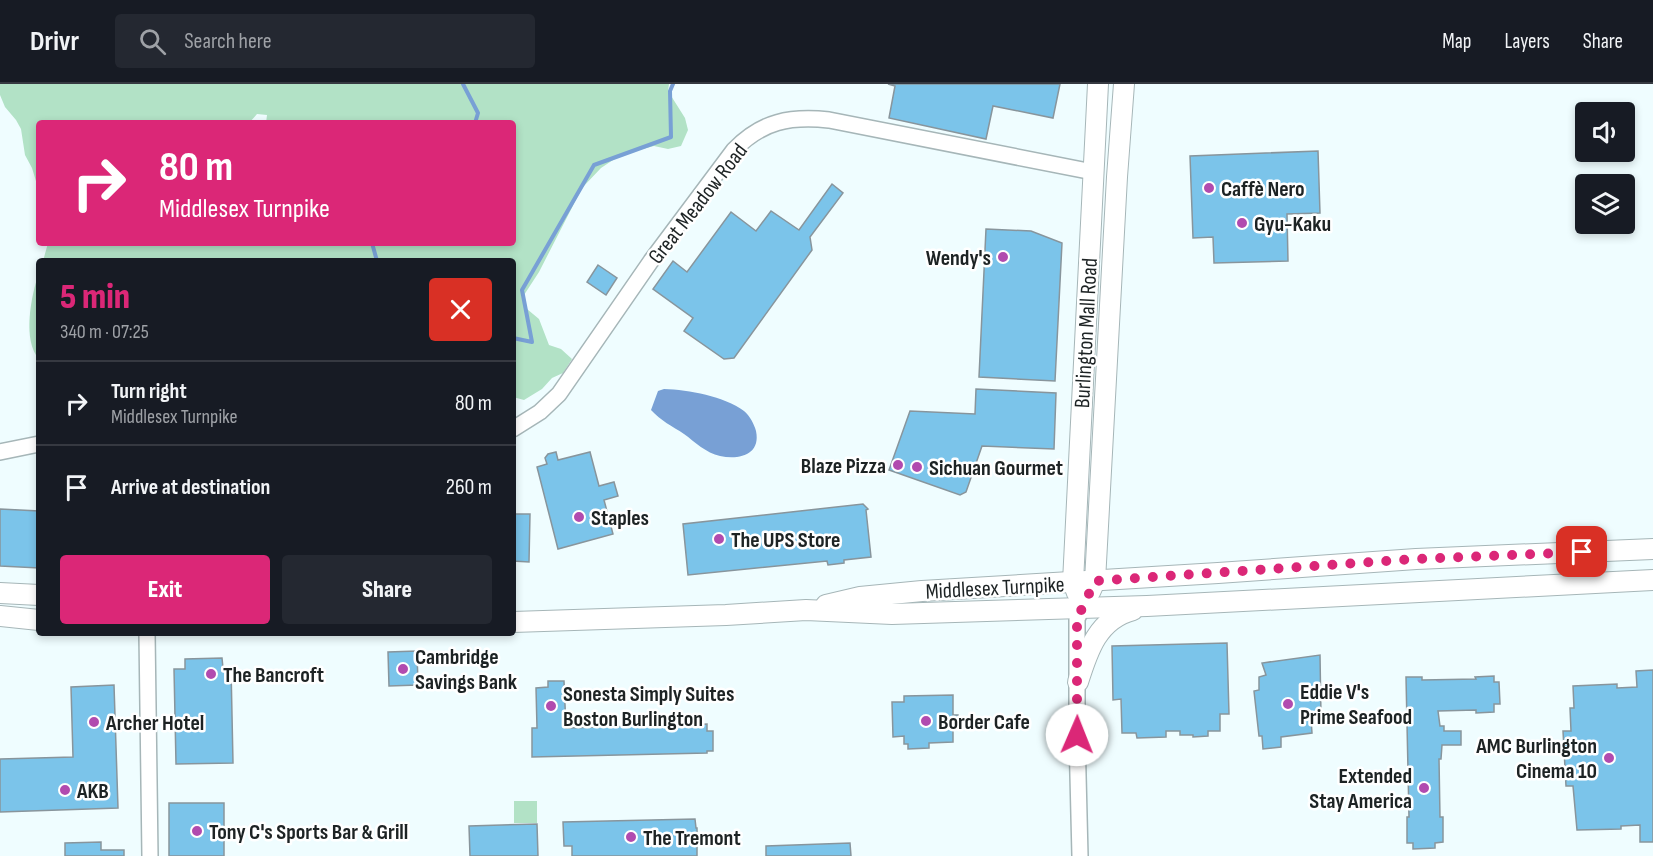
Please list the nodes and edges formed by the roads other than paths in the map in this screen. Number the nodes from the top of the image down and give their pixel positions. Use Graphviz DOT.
graph roads {
  1 [pos="1098,84"];
  2 [pos="1124,84"];
  3 [pos="1093,172"];
  4 [pos="1117,177"];
  5 [pos="516,427"];
  6 [pos="36,445"];
  7 [pos="0,452"];
  8 [pos="1653,549"];
  9 [pos="1653,580"];
  10 [pos="1095,581"];
  11 [pos="1072,582"];
  12 [pos="8,593"];
  13 [pos="36,595"];
  14 [pos="1147,606"];
  15 [pos="1082,608"];
  16 [pos="806,610"];
  17 [pos="7,617"];
  18 [pos="36,620"];
  19 [pos="516,621"];
  20 [pos="147,636"];
  21 [pos="1078,682"];
  22 [pos="150,856"];
  23 [pos="1080,856"];
  1 -- 3 [label="main road, Burlington Mall Road"];
  2 -- 4 [label="main road, Burlington Mall Road"];
  3 -- 4 [label="main road"];
  3 -- 5 [label="street, Great Meadow Road"];
  3 -- 11 [label="main road, Burlington Mall Road"];
  4 -- 10 [label="main road, Burlington Mall Road"];
  6 -- 7 [label="street"];
  8 -- 10 [label="main road, Middlesex Turnpike"];
  9 -- 14 [label="main road, Middlesex Turnpike"];
  10 -- 11 [label="main road, Middlesex Turnpike"];
  10 -- 15 [label="main road"];
  11 -- 15 [label="main road"];
  11 -- 16 [label="main road, Middlesex Turnpike"];
  12 -- 13 [label="main road"];
  12 -- 17 [label="main road"];
  14 -- 15 [label="main road, Middlesex Turnpike"];
  14 -- 21 [label="main road"];
  15 -- 16 [label="main road, Middlesex Turnpike"];
  15 -- 21 [label="street"];
  16 -- 19 [label="main road, Middlesex Turnpike"];
  17 -- 18 [label="main road"];
  20 -- 22 [label="street"];
  21 -- 23 [label="street"];
}
